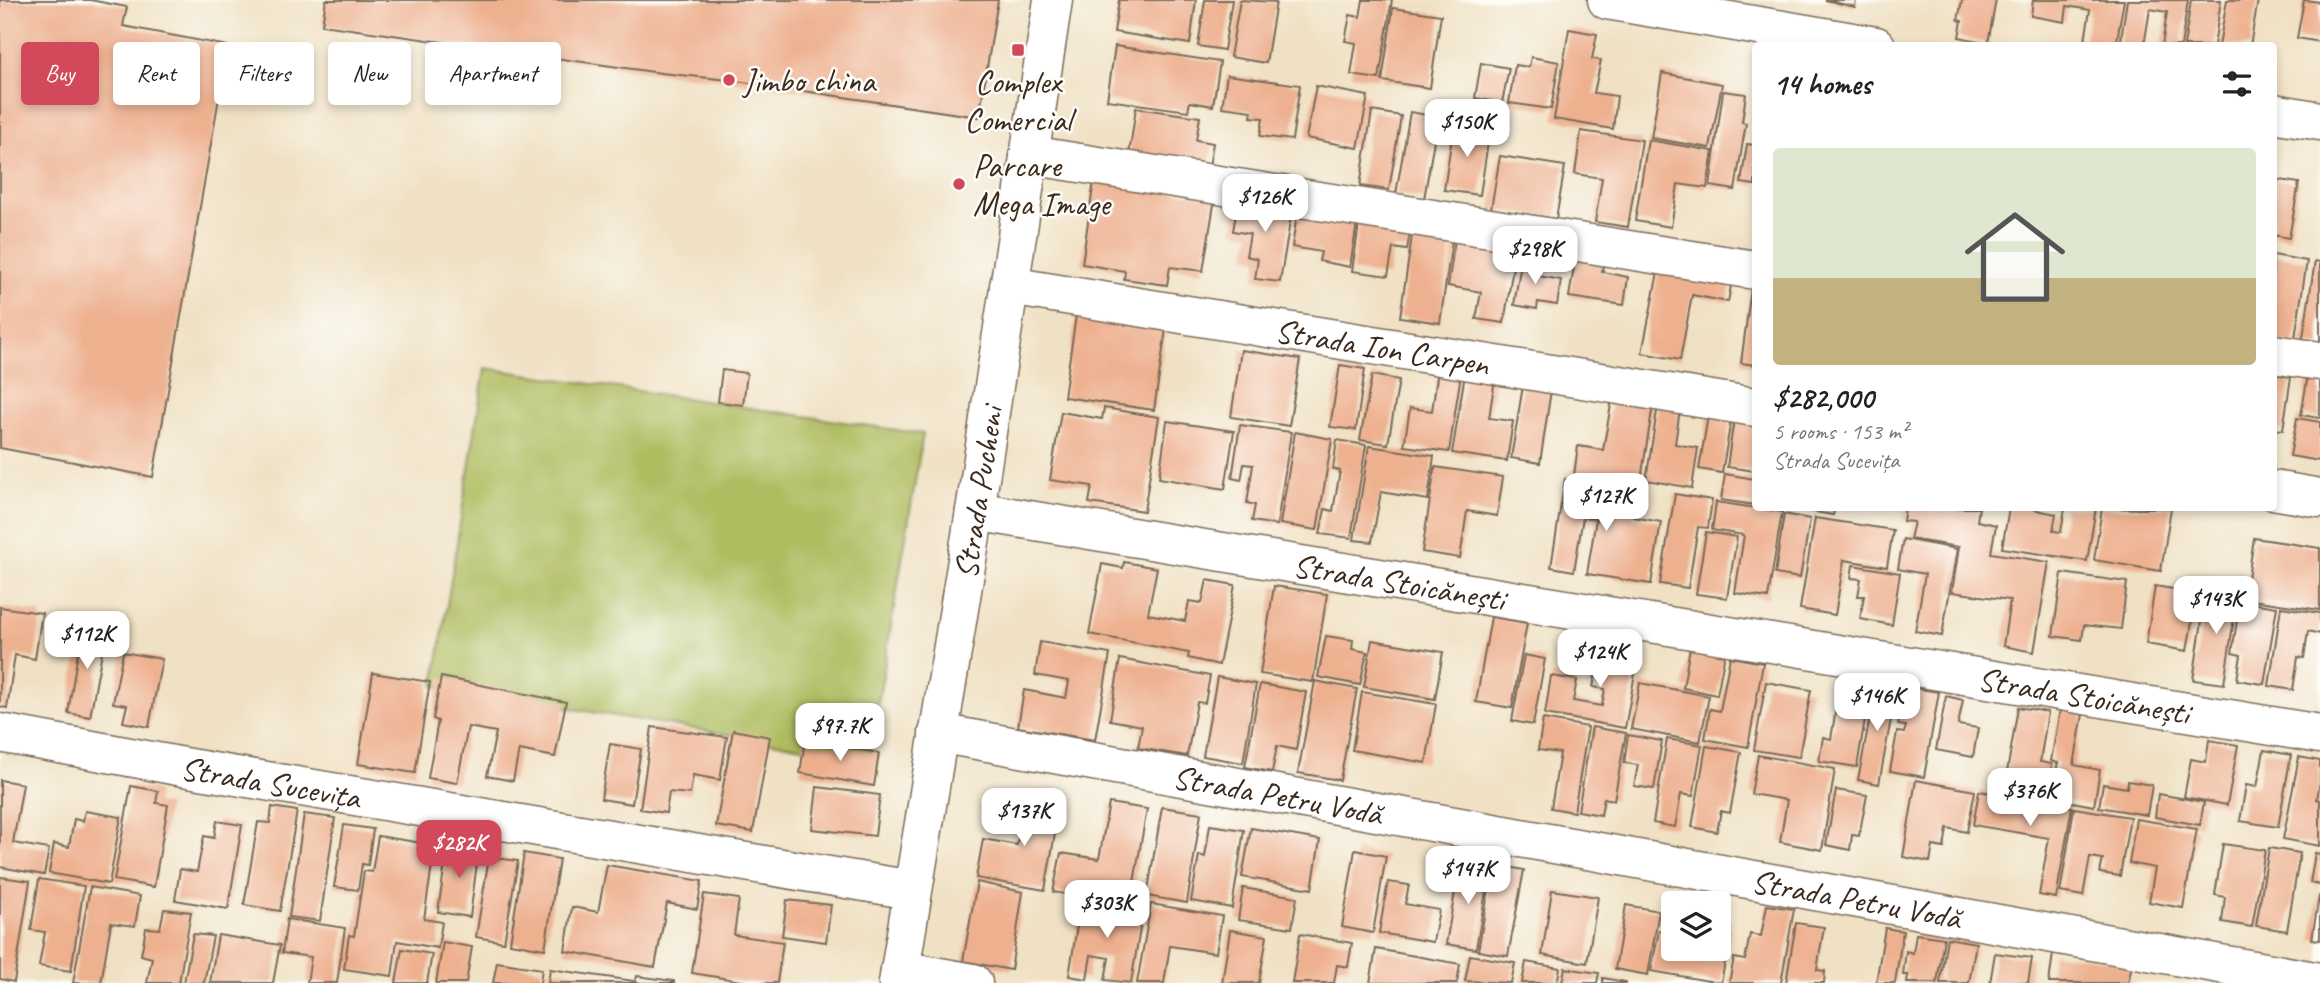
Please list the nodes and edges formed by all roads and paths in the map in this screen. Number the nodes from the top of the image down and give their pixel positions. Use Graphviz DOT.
graph roads {
  1 [pos="1053,0"];
  2 [pos="1607,0"];
  3 [pos="1853,42"];
  4 [pos="2277,114"];
  5 [pos="2320,121"];
  6 [pos="1029,155"];
  7 [pos="1752,271"];
  8 [pos="1009,286"];
  9 [pos="2277,355"];
  10 [pos="2320,361"];
  11 [pos="1752,407"];
  12 [pos="2277,491"];
  13 [pos="2320,498"];
  14 [pos="975,511"];
  15 [pos="0,733"];
  16 [pos="938,733"];
  17 [pos="2320,734"];
  18 [pos="912,890"];
  19 [pos="899,976"];
  20 [pos="2320,982"];
  21 [pos="974,983"];
  1 -- 6 [label="street, Strada Pucheni"];
  2 -- 3 [label="street"];
  4 -- 5 [label="street"];
  6 -- 7 [label="street"];
  6 -- 8 [label="street, Strada Pucheni"];
  8 -- 11 [label="street, Strada Ion Carpen"];
  8 -- 14 [label="street, Strada Pucheni"];
  9 -- 10 [label="street"];
  12 -- 13 [label="street"];
  14 -- 16 [label="street, Strada Pucheni"];
  14 -- 17 [label="street, Strada Stoicănești"];
  15 -- 18 [label="street, Strada Sucevița"];
  16 -- 18 [label="street, Strada Pucheni"];
  16 -- 20 [label="street, Strada Petru Vodă"];
  18 -- 19 [label="street, Strada Pucheni"];
  19 -- 21 [label="street"];
}
